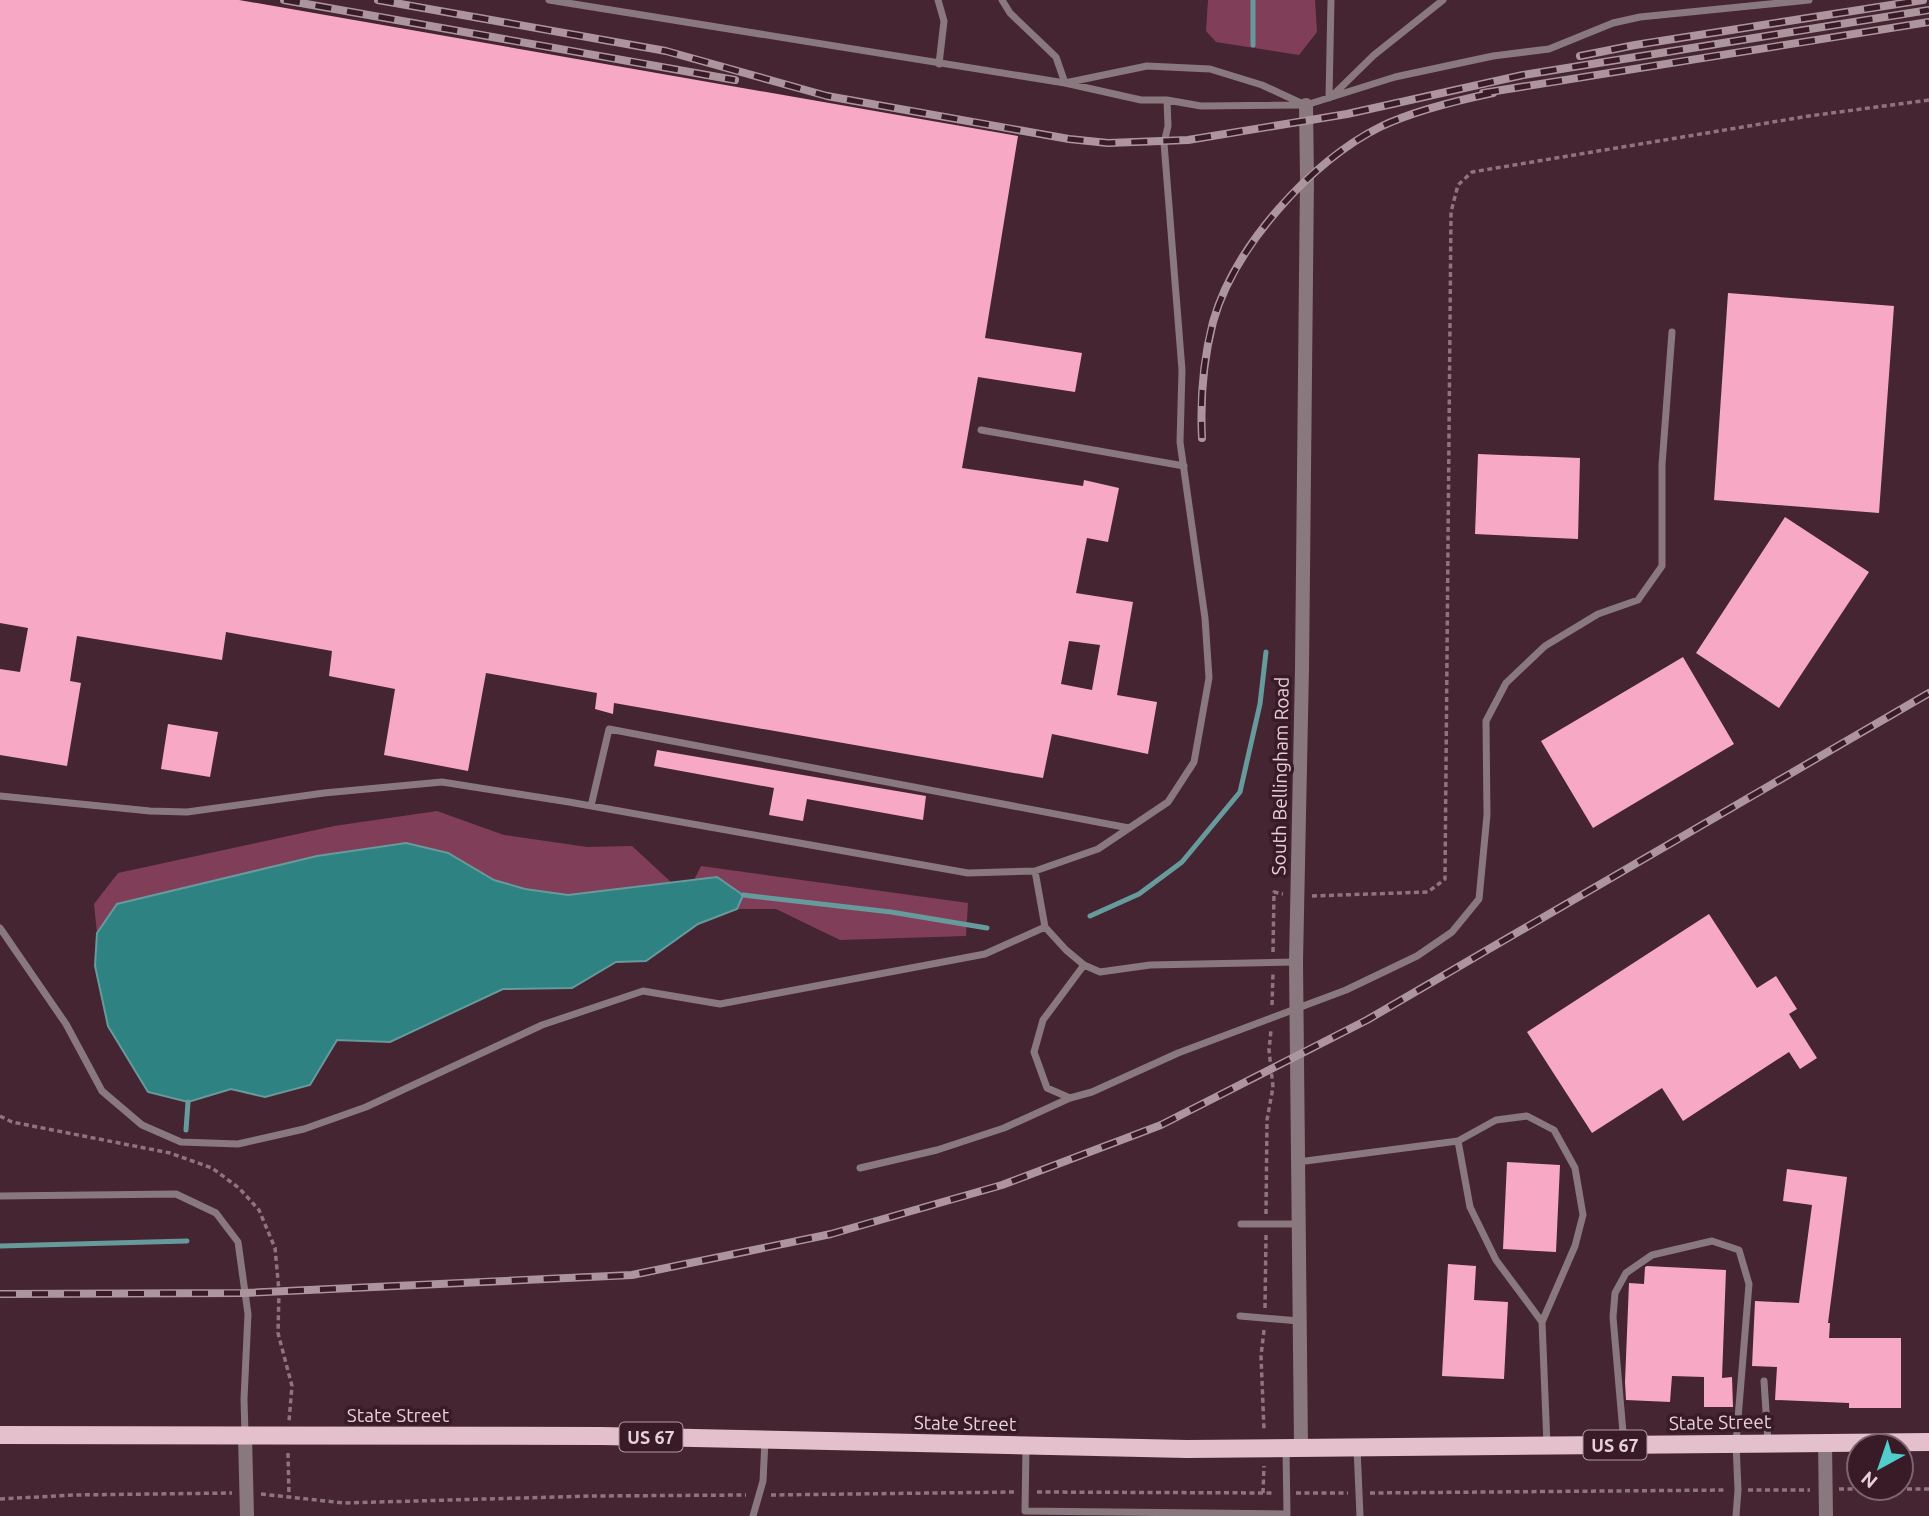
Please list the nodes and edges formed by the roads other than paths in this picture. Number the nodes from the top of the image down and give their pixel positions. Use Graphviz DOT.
graph roads {
  1 [pos="549,0"];
  2 [pos="938,0"];
  3 [pos="1002,0"];
  4 [pos="1331,0"];
  5 [pos="1443,0"];
  6 [pos="1809,0"];
  7 [pos="939,64"];
  8 [pos="1065,83"];
  9 [pos="1329,99"];
  10 [pos="1167,100"];
  11 [pos="1306,106"];
  12 [pos="1672,332"];
  13 [pos="982,430"];
  14 [pos="1184,466"];
  15 [pos="0,796"];
  16 [pos="591,806"];
  17 [pos="1129,828"];
  18 [pos="1035,871"];
  19 [pos="1045,927"];
  20 [pos="0,928"];
  21 [pos="1296,962"];
  22 [pos="1084,965"];
  23 [pos="1296,1009"];
  24 [pos="1070,1098"];
  25 [pos="1458,1140"];
  26 [pos="1298,1162"];
  27 [pos="860,1168"];
  28 [pos="0,1196"];
  29 [pos="1241,1224"];
  30 [pos="1299,1224"];
  31 [pos="1240,1316"];
  32 [pos="1300,1322"];
  33 [pos="1542,1322"];
  34 [pos="1764,1381"];
  35 [pos="0,1435"];
  36 [pos="245,1435"];
  37 [pos="765,1440"];
  38 [pos="1825,1442"];
  39 [pos="1929,1442"];
  40 [pos="1736,1443"];
  41 [pos="1768,1443"];
  42 [pos="1624,1444"];
  43 [pos="1027,1445"];
  44 [pos="1547,1445"];
  45 [pos="1357,1447"];
  46 [pos="1294,1448"];
  47 [pos="247,1516"];
  48 [pos="753,1516"];
  49 [pos="1360,1516"];
  50 [pos="1736,1516"];
  51 [pos="1826,1516"];
  1 -- 7 [label="lane"];
  2 -- 7 [label="lane"];
  3 -- 8 [label="lane"];
  4 -- 9 [label="lane"];
  5 -- 9 [label="lane"];
  6 -- 9 [label="lane"];
  7 -- 8 [label="lane"];
  8 -- 10 [label="lane"];
  8 -- 11 [label="lane"];
  9 -- 11 [label="lane"];
  10 -- 11 [label="lane"];
  10 -- 14 [label="lane"];
  11 -- 21 [label="street, South Bellingham Road"];
  12 -- 23 [label="lane"];
  13 -- 14 [label="lane"];
  14 -- 17 [label="lane"];
  15 -- 16 [label="lane"];
  16 -- 17 [label="lane"];
  16 -- 18 [label="lane"];
  17 -- 18 [label="lane"];
  18 -- 19 [label="lane"];
  19 -- 20 [label="lane"];
  19 -- 22 [label="lane"];
  21 -- 22 [label="lane"];
  21 -- 23 [label="street, South Bellingham Road"];
  22 -- 24 [label="lane"];
  23 -- 24 [label="lane"];
  23 -- 26 [label="street, South Bellingham Road"];
  24 -- 27 [label="lane"];
  25 -- 26 [label="lane"];
  25 -- 33 [label="lane"];
  25 -- 33 [label="lane"];
  26 -- 30 [label="street, South Bellingham Road"];
  28 -- 36 [label="lane"];
  29 -- 30 [label="lane"];
  30 -- 32 [label="street, South Bellingham Road"];
  31 -- 32 [label="lane"];
  32 -- 46 [label="street, South Bellingham Road"];
  33 -- 44 [label="lane"];
  34 -- 41 [label="lane"];
  35 -- 36 [label="main road, State Street / US 67"];
  36 -- 37 [label="main road, State Street / US 67"];
  36 -- 47 [label="street"];
  37 -- 43 [label="main road, State Street / US 67"];
  37 -- 48 [label="lane"];
  38 -- 39 [label="main road, State Street / US 67"];
  38 -- 41 [label="main road, State Street / US 67"];
  38 -- 51 [label="street"];
  40 -- 41 [label="main road, State Street / US 67"];
  40 -- 42 [label="main road, State Street / US 67"];
  40 -- 42 [label="lane"];
  40 -- 50 [label="lane"];
  42 -- 44 [label="main road, State Street / US 67"];
  43 -- 46 [label="main road, State Street / US 67"];
  43 -- 46 [label="lane"];
  44 -- 45 [label="main road, State Street / US 67"];
  45 -- 46 [label="main road, State Street / US 67"];
  45 -- 49 [label="lane"];
}
